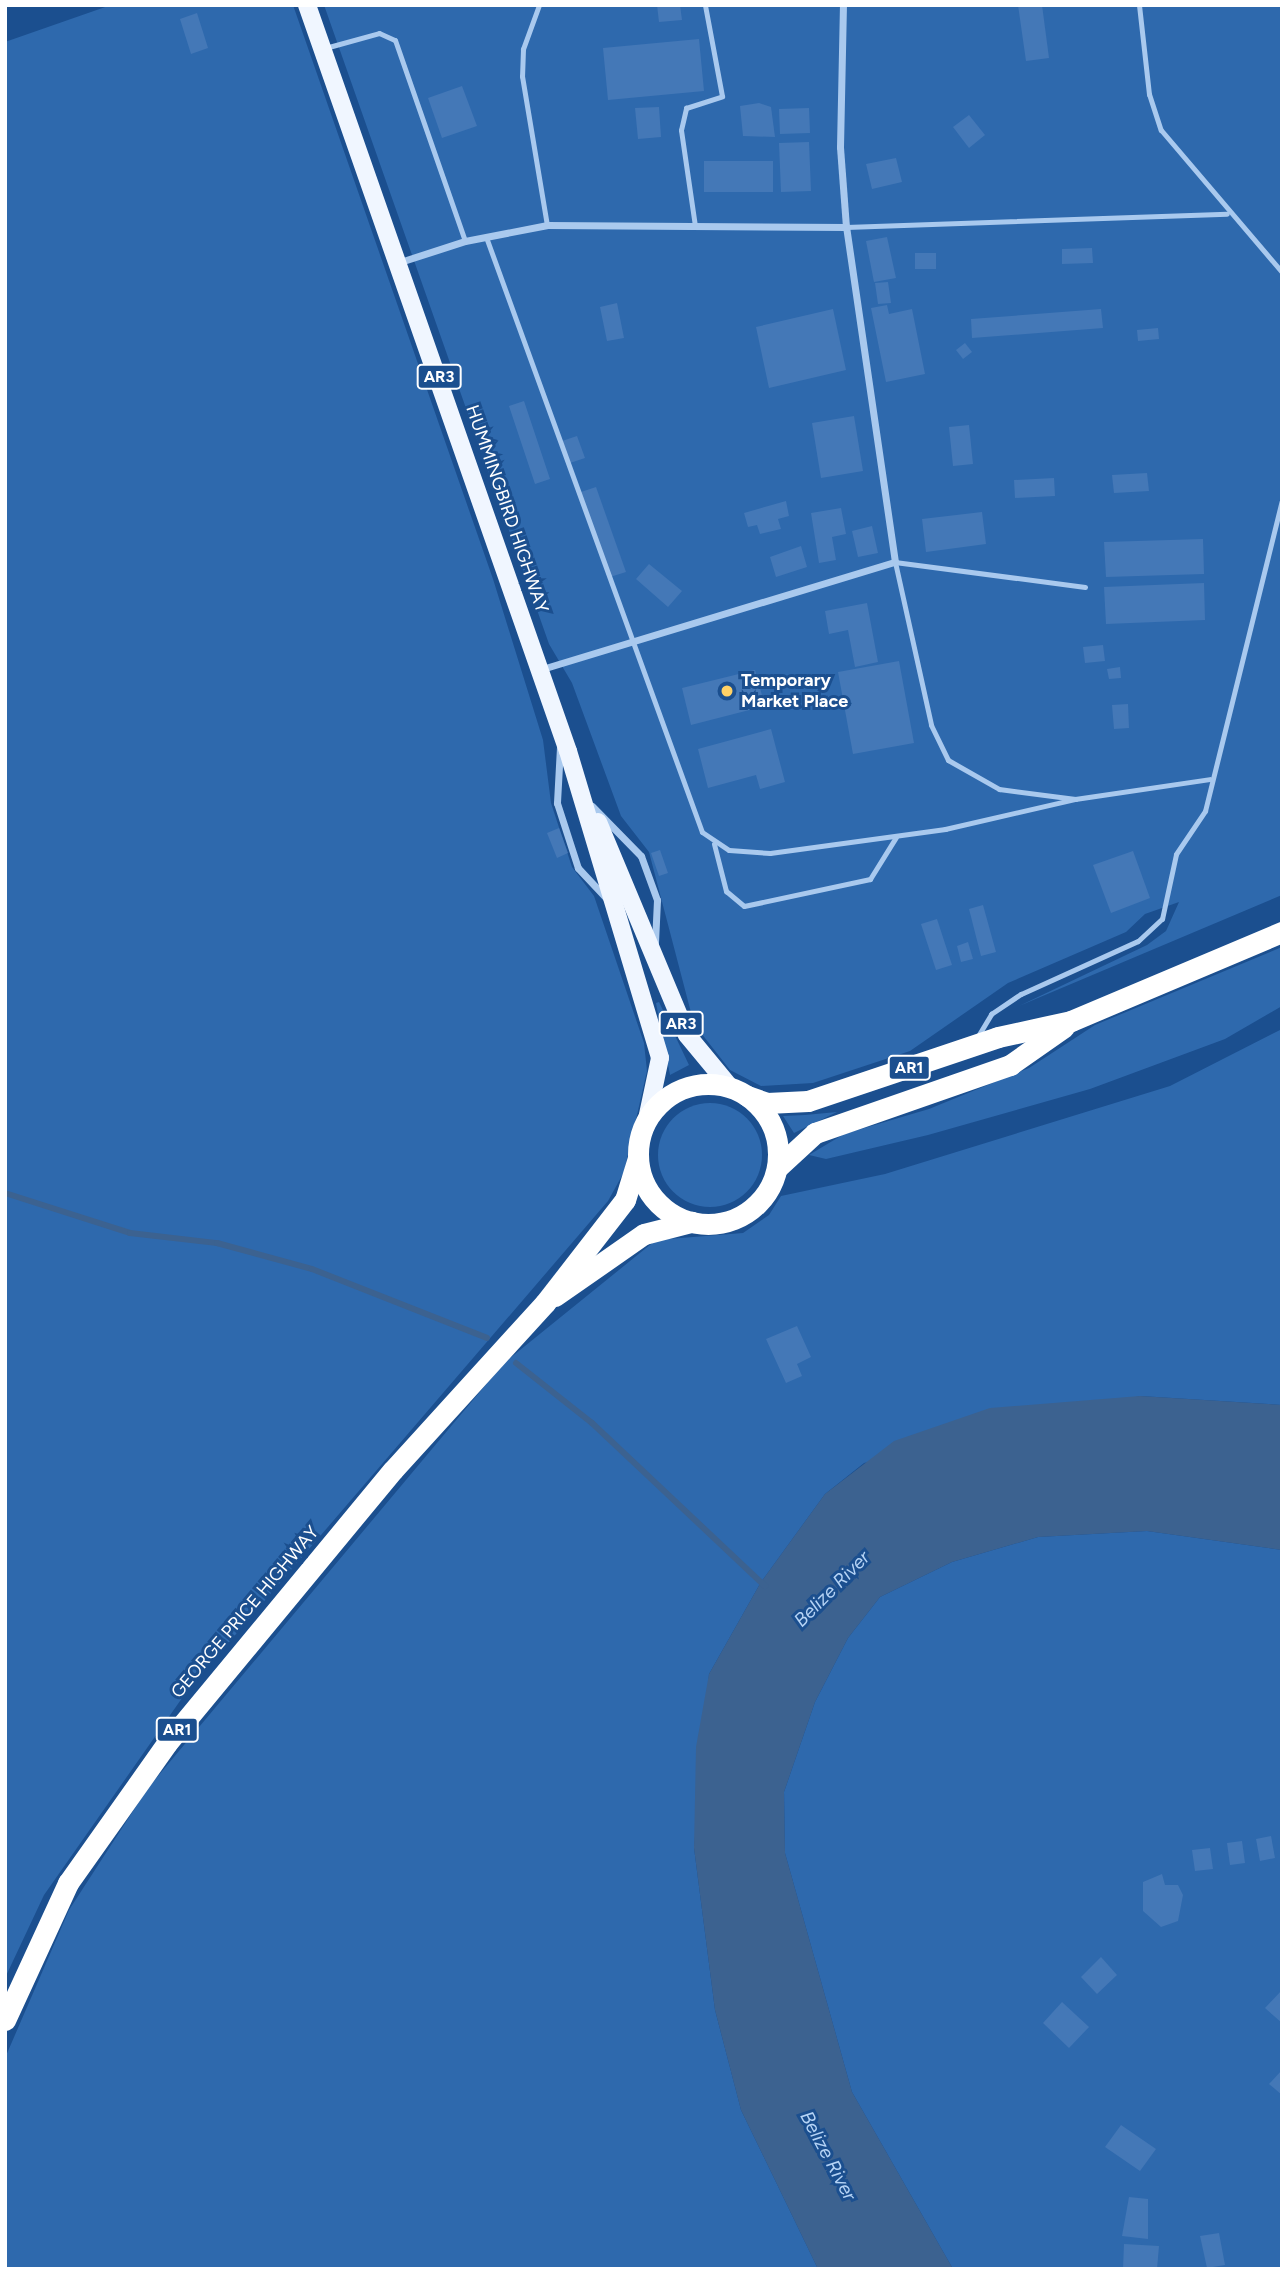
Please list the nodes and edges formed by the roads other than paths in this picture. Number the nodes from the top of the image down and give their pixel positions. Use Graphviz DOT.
graph roads {
  1 [pos="307,5"];
  2 [pos="539,5"];
  3 [pos="705,5"];
  4 [pos="844,5"];
  5 [pos="1139,5"];
  6 [pos="322,49"];
  7 [pos="1227,214"];
  8 [pos="547,225"];
  9 [pos="695,226"];
  10 [pos="846,227"];
  11 [pos="486,237"];
  12 [pos="465,241"];
  13 [pos="397,263"];
  14 [pos="1282,272"];
  15 [pos="1282,501"];
  16 [pos="895,562"];
  17 [pos="1085,587"];
  18 [pos="630,646"];
  19 [pos="541,669"];
  20 [pos="561,729"];
  21 [pos="568,751"];
  22 [pos="1210,779"];
  23 [pos="1075,799"];
  24 [pos="592,806"];
  25 [pos="895,837"];
  26 [pos="714,844"];
  27 [pos="614,908"];
  28 [pos="1274,935"];
  29 [pos="654,947"];
  30 [pos="1071,1021"];
  31 [pos="972,1045"];
  32 [pos="739,1092"];
  33 [pos="647,1119"];
  34 [pos="638,1158"];
  35 [pos="777,1168"];
  36 [pos="691,1222"];
  37 [pos="545,1303"];
  38 [pos="5,2020"];
  1 -- 6 [label="main road, HUMMINGBIRD HIGHWAY / AR3"];
  2 -- 8 [label="lane"];
  3 -- 9 [label="lane"];
  4 -- 10 [label="street"];
  5 -- 7 [label="lane"];
  6 -- 12 [label="lane"];
  6 -- 13 [label="main road, HUMMINGBIRD HIGHWAY / AR3"];
  7 -- 10 [label="lane"];
  7 -- 14 [label="lane"];
  8 -- 9 [label="street"];
  8 -- 11 [label="street"];
  9 -- 10 [label="street"];
  10 -- 16 [label="street"];
  11 -- 12 [label="street"];
  11 -- 18 [label="lane"];
  12 -- 13 [label="street"];
  13 -- 19 [label="main road, HUMMINGBIRD HIGHWAY / AR3"];
  15 -- 22 [label="lane"];
  16 -- 17 [label="lane"];
  16 -- 18 [label="street"];
  16 -- 23 [label="lane"];
  18 -- 19 [label="street"];
  18 -- 26 [label="lane"];
  19 -- 20 [label="main road, HUMMINGBIRD HIGHWAY / AR3"];
  20 -- 21 [label="main road, HUMMINGBIRD HIGHWAY / AR3"];
  20 -- 27 [label="street"];
  21 -- 24 [label="main road, HUMMINGBIRD HIGHWAY / AR3"];
  21 -- 27 [label="main road, HUMMINGBIRD HIGHWAY / AR3"];
  22 -- 23 [label="lane"];
  22 -- 31 [label="lane"];
  23 -- 25 [label="lane"];
  24 -- 29 [label="main road, HUMMINGBIRD HIGHWAY / AR3"];
  24 -- 29 [label="street"];
  25 -- 26 [label="lane"];
  25 -- 26 [label="lane"];
  27 -- 33 [label="main road, HUMMINGBIRD HIGHWAY / AR3"];
  28 -- 30 [label="highway, AR1"];
  29 -- 32 [label="main road, HUMMINGBIRD HIGHWAY / AR3"];
  30 -- 31 [label="highway, AR1"];
  30 -- 35 [label="highway, AR1"];
  31 -- 32 [label="highway, AR1"];
  32 -- 33 [label="highway"];
  32 -- 35 [label="highway"];
  33 -- 34 [label="highway"];
  34 -- 36 [label="highway"];
  34 -- 37 [label="highway, GEORGE PRICE HIGHWAY / AR1"];
  35 -- 36 [label="highway"];
  36 -- 37 [label="highway, GEORGE PRICE HIGHWAY / AR1"];
  37 -- 38 [label="highway, GEORGE PRICE HIGHWAY / AR1"];
}
